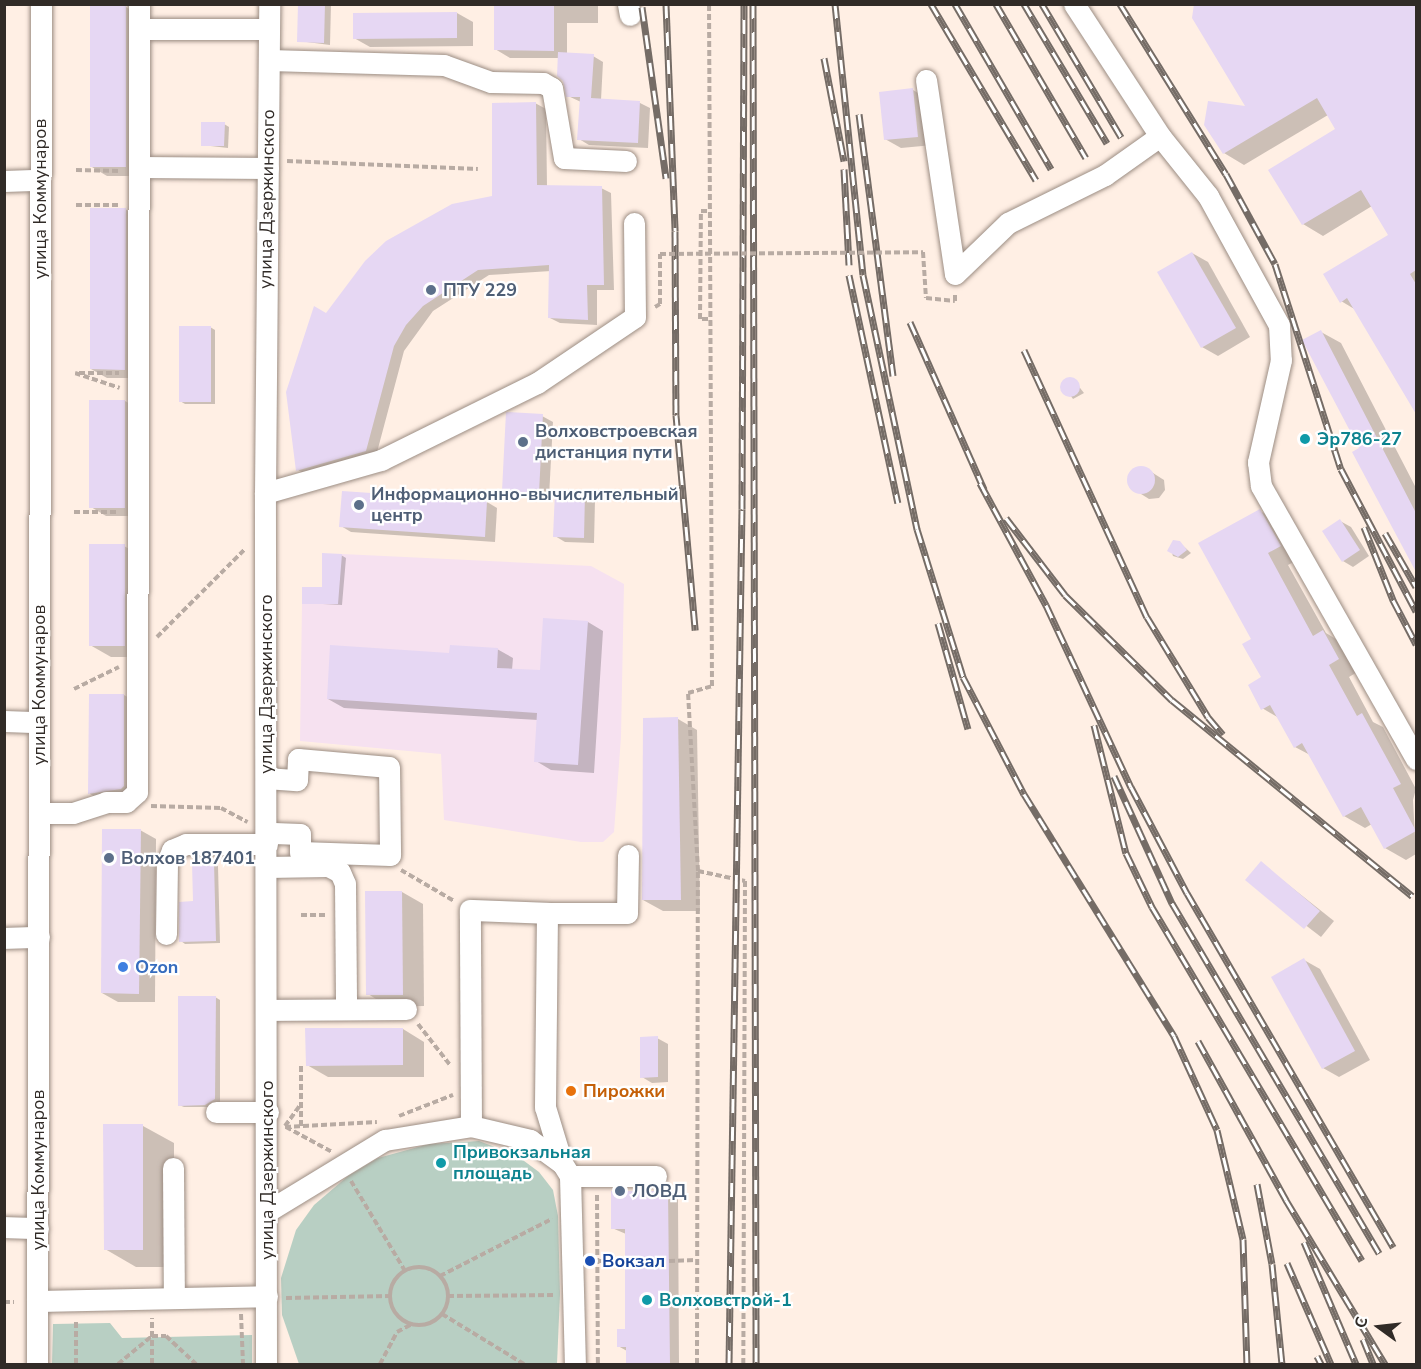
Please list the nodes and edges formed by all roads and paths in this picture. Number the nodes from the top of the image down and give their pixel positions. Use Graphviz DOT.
graph roads {
  1 [pos="41,4"];
  2 [pos="139,4"];
  3 [pos="269,4"];
  4 [pos="709,4"];
  5 [pos="1074,4"];
  6 [pos="139,29"];
  7 [pos="269,29"];
  8 [pos="269,60"];
  9 [pos="926,80"];
  10 [pos="1160,136"];
  11 [pos="626,161"];
  12 [pos="273,164"];
  13 [pos="139,169"];
  14 [pos="478,169"];
  15 [pos="76,170"];
  16 [pos="40,180"];
  17 [pos="4,181"];
  18 [pos="76,205"];
  19 [pos="138,205"];
  20 [pos="708,211"];
  21 [pos="634,223"];
  22 [pos="708,253"];
  23 [pos="926,298"];
  24 [pos="660,304"];
  25 [pos="708,319"];
  26 [pos="138,383"];
  27 [pos="265,493"];
  28 [pos="74,512"];
  29 [pos="137,512"];
  30 [pos="245,549"];
  31 [pos="137,658"];
  32 [pos="74,689"];
  33 [pos="4,721"];
  34 [pos="39,722"];
  35 [pos="1416,759"];
  36 [pos="266,778"];
  37 [pos="134,799"];
  38 [pos="39,813"];
  39 [pos="260,833"];
  40 [pos="390,855"];
  41 [pos="628,855"];
  42 [pos="267,867"];
  43 [pos="698,870"];
  44 [pos="470,910"];
  45 [pos="547,913"];
  46 [pos="345,914"];
  47 [pos="301,915"];
  48 [pos="166,934"];
  49 [pos="39,937"];
  50 [pos="4,938"];
  51 [pos="346,1009"];
  52 [pos="406,1009"];
  53 [pos="267,1010"];
  54 [pos="301,1066"];
  55 [pos="468,1088"];
  56 [pos="301,1105"];
  57 [pos="216,1112"];
  58 [pos="268,1112"];
  59 [pos="393,1118"];
  60 [pos="382,1121"];
  61 [pos="285,1126"];
  62 [pos="301,1126"];
  63 [pos="471,1126"];
  64 [pos="335,1153"];
  65 [pos="173,1168"];
  66 [pos="566,1170"];
  67 [pos="348,1176"];
  68 [pos="597,1176"];
  69 [pos="656,1176"];
  70 [pos="268,1211"];
  71 [pos="573,1216"];
  72 [pos="4,1227"];
  73 [pos="38,1228"];
  74 [pos="696,1260"];
  75 [pos="597,1261"];
  76 [pos="625,1261"];
  77 [pos="669,1261"];
  78 [pos="405,1271"];
  79 [pos="440,1276"];
  80 [pos="574,1294"];
  81 [pos="390,1296"];
  82 [pos="448,1296"];
  83 [pos="241,1297"];
  84 [pos="274,1297"];
  85 [pos="174,1298"];
  86 [pos="152,1299"];
  87 [pos="76,1300"];
  88 [pos="4,1302"];
  89 [pos="14,1302"];
  90 [pos="38,1302"];
  91 [pos="442,1314"];
  92 [pos="412,1324"];
  93 [pos="152,1336"];
  94 [pos="37,1365"];
  95 [pos="76,1365"];
  96 [pos="118,1365"];
  97 [pos="152,1365"];
  98 [pos="196,1365"];
  99 [pos="243,1365"];
  100 [pos="266,1365"];
  101 [pos="380,1365"];
  102 [pos="524,1365"];
  103 [pos="575,1365"];
  104 [pos="598,1365"];
  105 [pos="697,1365"];
  106 [pos="743,1365"];
  1 -- 16 [label="street, улица Коммунаров"];
  2 -- 6 [label="street"];
  3 -- 7 [label="street, улица Дзержинского"];
  4 -- 20 [label="path"];
  5 -- 10 [label="street"];
  6 -- 7 [label="street"];
  6 -- 13 [label="street"];
  7 -- 8 [label="street, улица Дзержинского"];
  8 -- 11 [label="street"];
  8 -- 12 [label="street, улица Дзержинского"];
  9 -- 10 [label="street"];
  10 -- 35 [label="street"];
  12 -- 13 [label="street"];
  12 -- 14 [label="path"];
  12 -- 27 [label="street, улица Дзержинского"];
  13 -- 15 [label="path"];
  13 -- 19 [label="street"];
  16 -- 17 [label="street"];
  16 -- 34 [label="street, улица Коммунаров"];
  18 -- 19 [label="path"];
  19 -- 26 [label="street"];
  20 -- 22 [label="path"];
  20 -- 25 [label="path"];
  21 -- 27 [label="street"];
  22 -- 23 [label="path, bridge"];
  22 -- 24 [label="path, bridge"];
  22 -- 25 [label="path"];
  25 -- 43 [label="path"];
  26 -- 26 [label="path"];
  26 -- 29 [label="street"];
  27 -- 36 [label="street, улица Дзержинского"];
  28 -- 29 [label="path"];
  29 -- 31 [label="street"];
  30 -- 31 [label="path"];
  31 -- 32 [label="path"];
  31 -- 37 [label="street"];
  33 -- 34 [label="street"];
  34 -- 38 [label="street, улица Коммунаров"];
  36 -- 39 [label="street, улица Дзержинского"];
  36 -- 40 [label="street"];
  37 -- 38 [label="street"];
  37 -- 39 [label="path"];
  38 -- 49 [label="street, улица Коммунаров"];
  39 -- 40 [label="street"];
  39 -- 42 [label="street, улица Дзержинского"];
  39 -- 48 [label="street"];
  40 -- 44 [label="path"];
  41 -- 45 [label="street"];
  42 -- 46 [label="street"];
  42 -- 53 [label="street, улица Дзержинского"];
  43 -- 74 [label="path"];
  43 -- 106 [label="path"];
  44 -- 45 [label="street"];
  44 -- 55 [label="street"];
  45 -- 66 [label="street"];
  46 -- 47 [label="path"];
  46 -- 51 [label="street"];
  49 -- 50 [label="street"];
  49 -- 73 [label="street, улица Коммунаров"];
  51 -- 52 [label="street"];
  51 -- 53 [label="street"];
  52 -- 55 [label="path"];
  53 -- 58 [label="street, улица Дзержинского"];
  54 -- 56 [label="path"];
  55 -- 59 [label="path"];
  55 -- 63 [label="street"];
  56 -- 61 [label="path"];
  56 -- 62 [label="path"];
  57 -- 58 [label="street"];
  58 -- 70 [label="street, улица Дзержинского"];
  60 -- 62 [label="path"];
  61 -- 62 [label="path"];
  61 -- 64 [label="path"];
  63 -- 66 [label="street"];
  63 -- 70 [label="street"];
  65 -- 85 [label="street"];
  66 -- 68 [label="street"];
  66 -- 71 [label="street"];
  67 -- 78 [label="path"];
  68 -- 69 [label="street"];
  68 -- 75 [label="path"];
  70 -- 84 [label="street, улица Дзержинского"];
  71 -- 79 [label="path"];
  71 -- 80 [label="street"];
  72 -- 73 [label="street"];
  73 -- 90 [label="street, улица Коммунаров"];
  74 -- 77 [label="path"];
  74 -- 105 [label="path"];
  75 -- 76 [label="path"];
  75 -- 104 [label="path"];
  78 -- 79 [label="path"];
  78 -- 81 [label="path"];
  79 -- 82 [label="path"];
  80 -- 82 [label="path"];
  80 -- 103 [label="street"];
  81 -- 84 [label="path"];
  81 -- 92 [label="path"];
  82 -- 91 [label="path"];
  83 -- 84 [label="street"];
  83 -- 85 [label="street"];
  83 -- 99 [label="path"];
  84 -- 100 [label="street, улица Дзержинского"];
  85 -- 86 [label="street"];
  86 -- 87 [label="street"];
  86 -- 93 [label="path"];
  87 -- 90 [label="street"];
  87 -- 95 [label="path"];
  88 -- 89 [label="path"];
  90 -- 94 [label="street, улица Коммунаров"];
  91 -- 92 [label="path"];
  91 -- 102 [label="path"];
  92 -- 101 [label="path"];
  93 -- 96 [label="path"];
  93 -- 97 [label="path"];
  93 -- 98 [label="path"];
}
